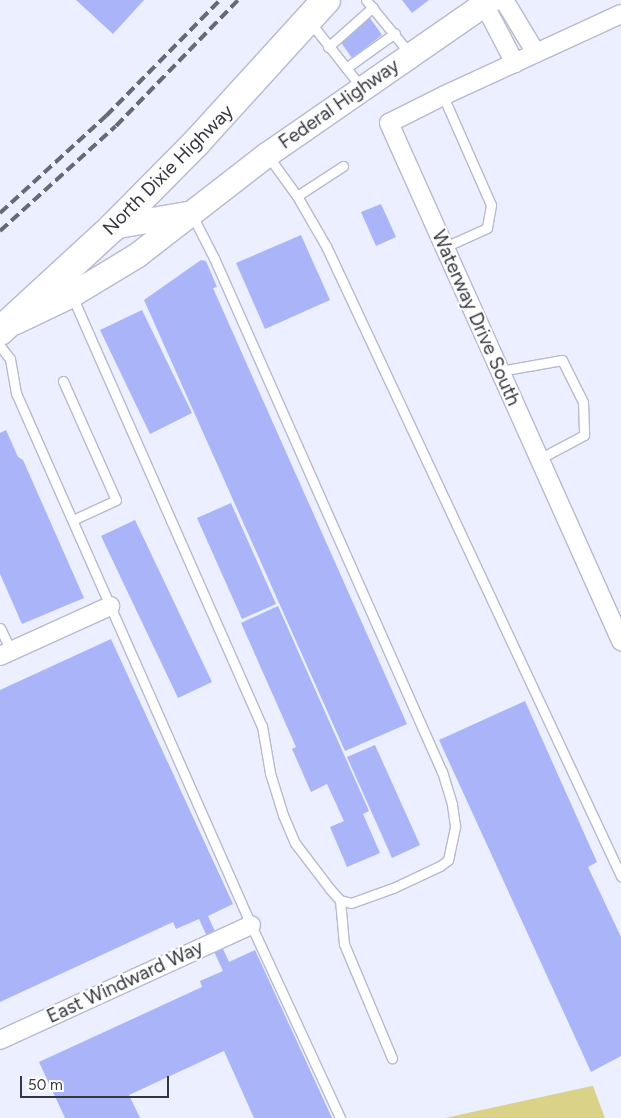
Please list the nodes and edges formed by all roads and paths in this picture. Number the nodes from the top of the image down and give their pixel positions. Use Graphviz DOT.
graph roads {
  1 [pos="366,0"];
  2 [pos="493,1"];
  3 [pos="373,7"];
  4 [pos="317,10"];
  5 [pos="621,14"];
  6 [pos="395,33"];
  7 [pos="328,47"];
  8 [pos="536,53"];
  9 [pos="410,54"];
  10 [pos="515,63"];
  11 [pos="346,68"];
  12 [pos="362,88"];
  13 [pos="443,96"];
  14 [pos="267,155"];
  15 [pos="343,166"];
  16 [pos="297,196"];
  17 [pos="191,214"];
  18 [pos="113,227"];
  19 [pos="445,248"];
  20 [pos="72,295"];
  21 [pos="1,335"];
  22 [pos="500,371"];
  23 [pos="63,381"];
  24 [pos="539,459"];
  25 [pos="73,520"];
  26 [pos="110,606"];
  27 [pos="0,628"];
  28 [pos="621,641"];
  29 [pos="5,654"];
  30 [pos="621,876"];
  31 [pos="340,900"];
  32 [pos="251,925"];
  33 [pos="0,1040"];
  34 [pos="392,1058"];
  35 [pos="340,1118"];
  1 -- 3 [label="lane"];
  2 -- 8 [label="street"];
  2 -- 9 [label="main road, Federal Highway"];
  2 -- 10 [label="street"];
  3 -- 6 [label="lane"];
  3 -- 7 [label="lane"];
  4 -- 7 [label="lane"];
  4 -- 18 [label="main road, North Dixie Highway"];
  5 -- 8 [label="street, Waterway Drive South"];
  6 -- 9 [label="lane"];
  6 -- 11 [label="lane"];
  7 -- 11 [label="lane"];
  8 -- 10 [label="street, Waterway Drive South"];
  9 -- 12 [label="main road, Federal Highway"];
  10 -- 13 [label="street, Waterway Drive South"];
  11 -- 12 [label="lane"];
  12 -- 14 [label="main road, Federal Highway"];
  13 -- 19 [label="lane"];
  13 -- 19 [label="street, Waterway Drive South"];
  14 -- 16 [label="lane"];
  14 -- 17 [label="main road, Federal Highway"];
  15 -- 16 [label="lane"];
  16 -- 30 [label="lane"];
  17 -- 18 [label="main road, Federal Highway"];
  17 -- 20 [label="main road, Federal Highway"];
  17 -- 31 [label="lane"];
  18 -- 21 [label="main road, North Dixie Highway"];
  19 -- 22 [label="street, Waterway Drive South"];
  20 -- 21 [label="main road, Federal Highway"];
  20 -- 31 [label="lane"];
  21 -- 25 [label="lane"];
  22 -- 24 [label="street, Waterway Drive South"];
  22 -- 24 [label="lane"];
  23 -- 25 [label="lane"];
  24 -- 28 [label="street, Waterway Drive South"];
  25 -- 26 [label="lane"];
  26 -- 29 [label="street"];
  26 -- 32 [label="lane"];
  27 -- 29 [label="lane"];
  31 -- 34 [label="lane"];
  32 -- 33 [label="street, East Windward Way"];
  32 -- 35 [label="lane"];
}
